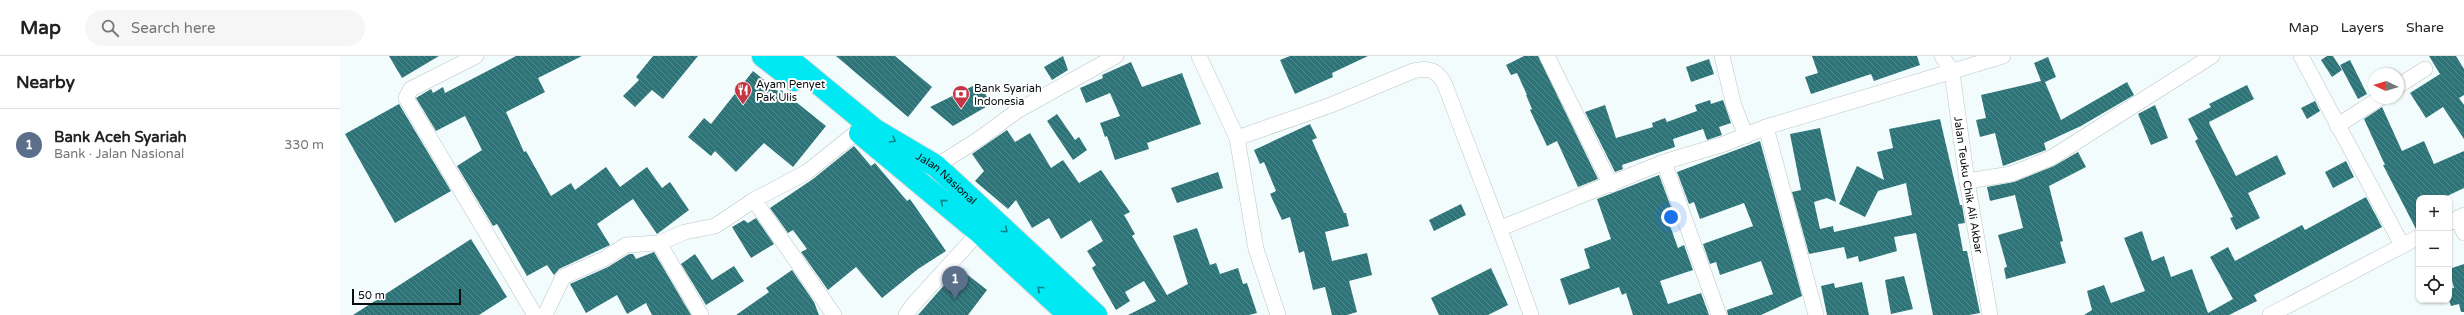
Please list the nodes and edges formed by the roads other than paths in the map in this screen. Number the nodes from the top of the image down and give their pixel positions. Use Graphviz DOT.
graph roads {
  1 [pos="476,56"];
  2 [pos="763,56"];
  3 [pos="785,56"];
  4 [pos="1116,56"];
  5 [pos="1199,56"];
  6 [pos="1547,56"];
  7 [pos="1722,56"];
  8 [pos="1942,56"];
  9 [pos="2003,56"];
  10 [pos="2212,56"];
  11 [pos="2301,56"];
  12 [pos="2425,69"];
  13 [pos="1952,72"];
  14 [pos="2404,82"];
  15 [pos="2371,104"];
  16 [pos="2337,126"];
  17 [pos="1766,127"];
  18 [pos="858,132"];
  19 [pos="1746,136"];
  20 [pos="1237,138"];
  21 [pos="1664,162"];
  22 [pos="936,166"];
  23 [pos="1967,181"];
  24 [pos="1611,185"];
  25 [pos="754,200"];
  26 [pos="2457,219"];
  27 [pos="976,221"];
  28 [pos="1501,228"];
  29 [pos="2464,233"];
  30 [pos="2416,238"];
  31 [pos="659,243"];
  32 [pos="2402,245"];
  33 [pos="535,315"];
  34 [pos="545,315"];
  35 [pos="701,315"];
  36 [pos="834,315"];
  37 [pos="906,315"];
  38 [pos="1069,315"];
  39 [pos="1096,315"];
  40 [pos="1278,315"];
  41 [pos="1531,315"];
  42 [pos="1719,315"];
  43 [pos="1816,315"];
  44 [pos="1990,315"];
  45 [pos="2270,315"];
  1 -- 33 [label="street"];
  2 -- 18 [label="highway, Jalan Nasional"];
  3 -- 22 [label="highway, Jalan Nasional, one-way"];
  4 -- 22 [label="street"];
  5 -- 20 [label="street"];
  6 -- 24 [label="street"];
  7 -- 19 [label="street"];
  8 -- 13 [label="street, Jalan Teuku Chik Ali Akbar"];
  9 -- 13 [label="street"];
  10 -- 23 [label="street"];
  11 -- 16 [label="street"];
  12 -- 14 [label="street"];
  13 -- 17 [label="street"];
  13 -- 23 [label="street, Jalan Teuku Chik Ali Akbar"];
  15 -- 16 [label="street"];
  16 -- 32 [label="street"];
  17 -- 19 [label="street"];
  17 -- 43 [label="street"];
  18 -- 25 [label="street"];
  27 -- 18 [label="highway, Jalan Nasional, one-way"];
  19 -- 21 [label="street"];
  20 -- 28 [label="street"];
  20 -- 40 [label="street"];
  21 -- 24 [label="street"];
  21 -- 42 [label="street"];
  22 -- 27 [label="highway, Jalan Nasional"];
  23 -- 44 [label="street, Jalan Teuku Chik Ali Akbar"];
  24 -- 28 [label="street"];
  25 -- 31 [label="street"];
  25 -- 36 [label="street"];
  26 -- 29 [label="street"];
  27 -- 37 [label="street"];
  38 -- 27 [label="highway, Jalan Nasional, one-way"];
  27 -- 39 [label="highway, Jalan Nasional, one-way"];
  28 -- 41 [label="street"];
  30 -- 32 [label="street"];
  31 -- 34 [label="street"];
  31 -- 35 [label="street"];
  32 -- 45 [label="street"];
}
